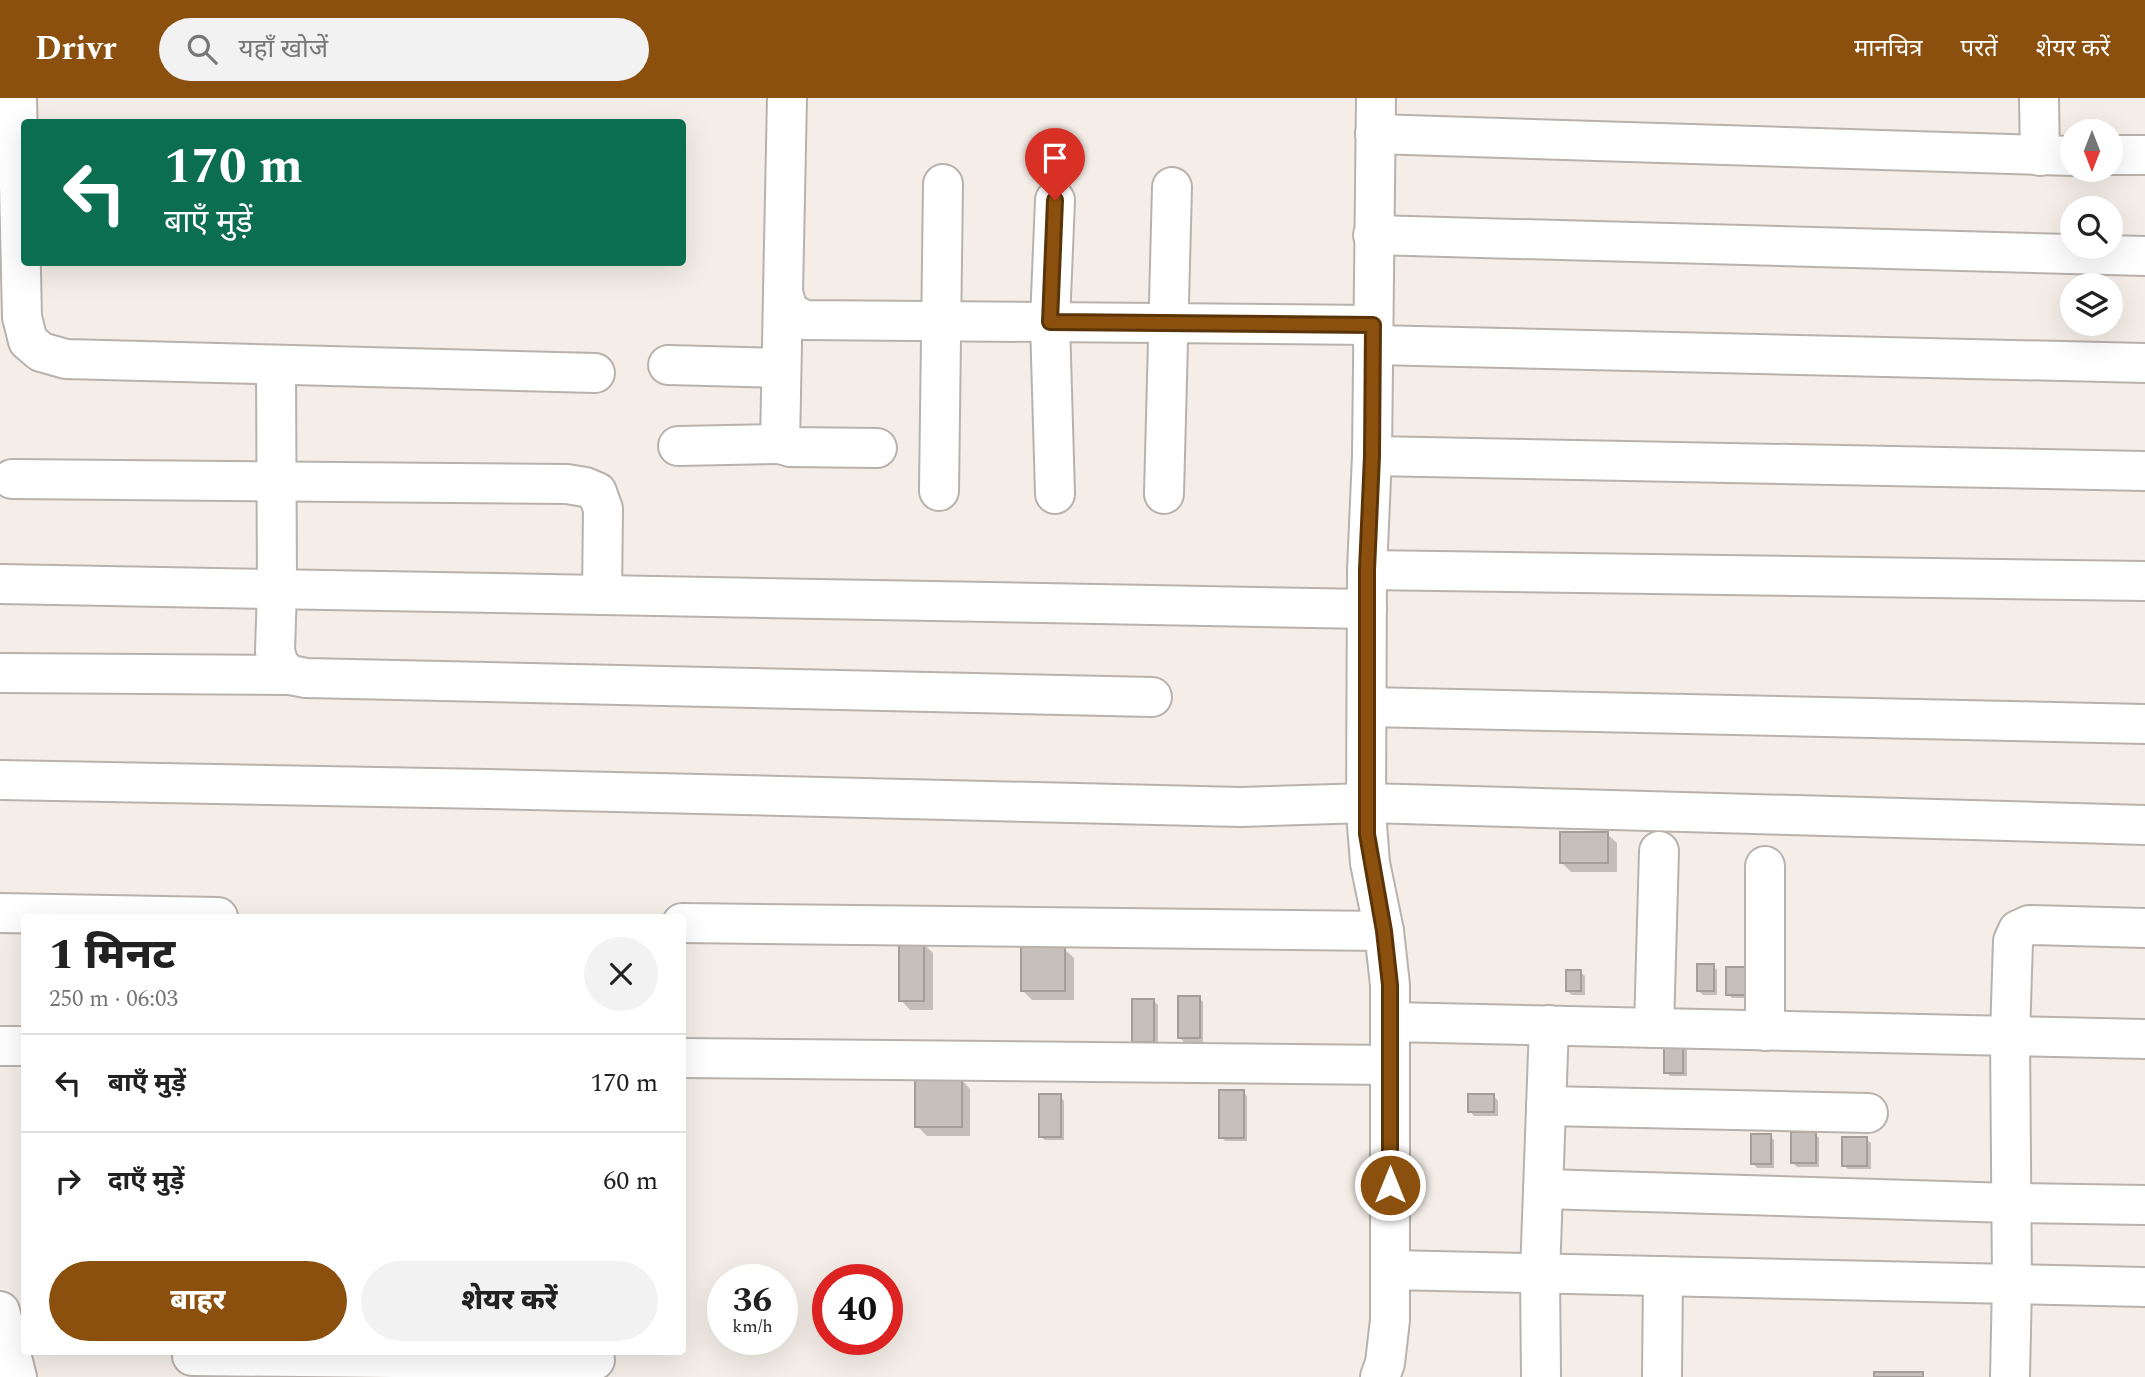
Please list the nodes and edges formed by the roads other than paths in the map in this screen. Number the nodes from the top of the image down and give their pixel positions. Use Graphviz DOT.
graph roads {
  1 [pos="17,98"];
  2 [pos="787,98"];
  3 [pos="2039,98"];
  4 [pos="1375,116"];
  5 [pos="2123,155"];
  6 [pos="2145,155"];
  7 [pos="2056,156"];
  8 [pos="943,184"];
  9 [pos="1172,187"];
  10 [pos="21,195"];
  11 [pos="1055,200"];
  12 [pos="1373,234"];
  13 [pos="2145,256"];
  14 [pos="23,266"];
  15 [pos="783,293"];
  16 [pos="940,321"];
  17 [pos="1050,322"];
  18 [pos="1169,323"];
  19 [pos="1373,335"];
  20 [pos="2145,363"];
  21 [pos="276,365"];
  22 [pos="668,365"];
  23 [pos="781,368"];
  24 [pos="595,373"];
  25 [pos="780,444"];
  26 [pos="678,446"];
  27 [pos="877,448"];
  28 [pos="1372,456"];
  29 [pos="2145,471"];
  30 [pos="12,479"];
  31 [pos="276,481"];
  32 [pos="939,491"];
  33 [pos="1055,494"];
  34 [pos="1164,494"];
  35 [pos="1367,570"];
  36 [pos="2145,581"];
  37 [pos="0,584"];
  38 [pos="277,589"];
  39 [pos="602,595"];
  40 [pos="1367,609"];
  41 [pos="0,673"];
  42 [pos="290,675"];
  43 [pos="1152,697"];
  44 [pos="1368,707"];
  45 [pos="2145,724"];
  46 [pos="0,780"];
  47 [pos="1366,816"];
  48 [pos="2145,825"];
  49 [pos="1659,851"];
  50 [pos="1765,866"];
  51 [pos="0,913"];
  52 [pos="54,914"];
  53 [pos="686,923"];
  54 [pos="2145,928"];
  55 [pos="1384,931"];
  56 [pos="1390,1022"];
  57 [pos="1549,1026"];
  58 [pos="1654,1028"];
  59 [pos="1765,1031"];
  60 [pos="2010,1036"];
  61 [pos="2145,1039"];
  62 [pos="0,1046"];
  63 [pos="21,1046"];
  64 [pos="686,1058"];
  65 [pos="1390,1065"];
  66 [pos="1546,1107"];
  67 [pos="1868,1113"];
  68 [pos="1543,1189"];
  69 [pos="2011,1203"];
  70 [pos="2145,1205"];
  71 [pos="1390,1270"];
  72 [pos="1540,1273"];
  73 [pos="1663,1276"];
  74 [pos="2012,1284"];
  75 [pos="2145,1287"];
  76 [pos="1,1318"];
  77 [pos="192,1356"];
  78 [pos="595,1363"];
  79 [pos="17,1377"];
  80 [pos="1380,1377"];
  81 [pos="1541,1377"];
  82 [pos="1662,1377"];
  83 [pos="2011,1377"];
  1 -- 10 [label="street"];
  2 -- 15 [label="street"];
  3 -- 7 [label="street"];
  4 -- 7 [label="street"];
  4 -- 12 [label="street"];
  5 -- 6 [label="street"];
  8 -- 16 [label="street"];
  9 -- 18 [label="street"];
  11 -- 17 [label="street"];
  12 -- 13 [label="street"];
  12 -- 19 [label="street"];
  14 -- 21 [label="street"];
  15 -- 16 [label="street"];
  15 -- 23 [label="street"];
  16 -- 17 [label="street"];
  16 -- 32 [label="street"];
  17 -- 18 [label="street"];
  17 -- 33 [label="street"];
  18 -- 19 [label="street"];
  18 -- 34 [label="street"];
  19 -- 20 [label="street"];
  19 -- 28 [label="street"];
  21 -- 24 [label="street"];
  21 -- 31 [label="street"];
  22 -- 23 [label="street"];
  23 -- 25 [label="street"];
  25 -- 26 [label="street"];
  25 -- 27 [label="street"];
  28 -- 29 [label="street"];
  28 -- 35 [label="street"];
  30 -- 31 [label="street"];
  31 -- 38 [label="street"];
  31 -- 39 [label="street"];
  35 -- 36 [label="street"];
  35 -- 40 [label="street"];
  37 -- 38 [label="street"];
  38 -- 39 [label="street"];
  38 -- 42 [label="street"];
  39 -- 40 [label="street"];
  40 -- 44 [label="street"];
  41 -- 42 [label="street"];
  42 -- 43 [label="street"];
  44 -- 45 [label="street"];
  44 -- 47 [label="street"];
  46 -- 47 [label="street"];
  47 -- 48 [label="street"];
  47 -- 55 [label="street"];
  49 -- 58 [label="street"];
  50 -- 59 [label="street"];
  51 -- 52 [label="street"];
  53 -- 55 [label="street"];
  54 -- 60 [label="street"];
  55 -- 56 [label="street"];
  56 -- 57 [label="street"];
  56 -- 65 [label="street"];
  57 -- 58 [label="street"];
  57 -- 66 [label="street"];
  58 -- 59 [label="street"];
  59 -- 60 [label="street"];
  60 -- 61 [label="street"];
  60 -- 69 [label="street"];
  62 -- 63 [label="street"];
  64 -- 65 [label="street"];
  65 -- 71 [label="street"];
  66 -- 67 [label="street"];
  66 -- 68 [label="street"];
  68 -- 69 [label="street"];
  68 -- 72 [label="street"];
  69 -- 70 [label="street"];
  69 -- 74 [label="street"];
  71 -- 72 [label="street"];
  71 -- 80 [label="street"];
  72 -- 73 [label="street"];
  72 -- 81 [label="street"];
  73 -- 74 [label="street"];
  73 -- 82 [label="street"];
  74 -- 75 [label="street"];
  74 -- 83 [label="street"];
  76 -- 79 [label="street"];
  77 -- 78 [label="street"];
}
